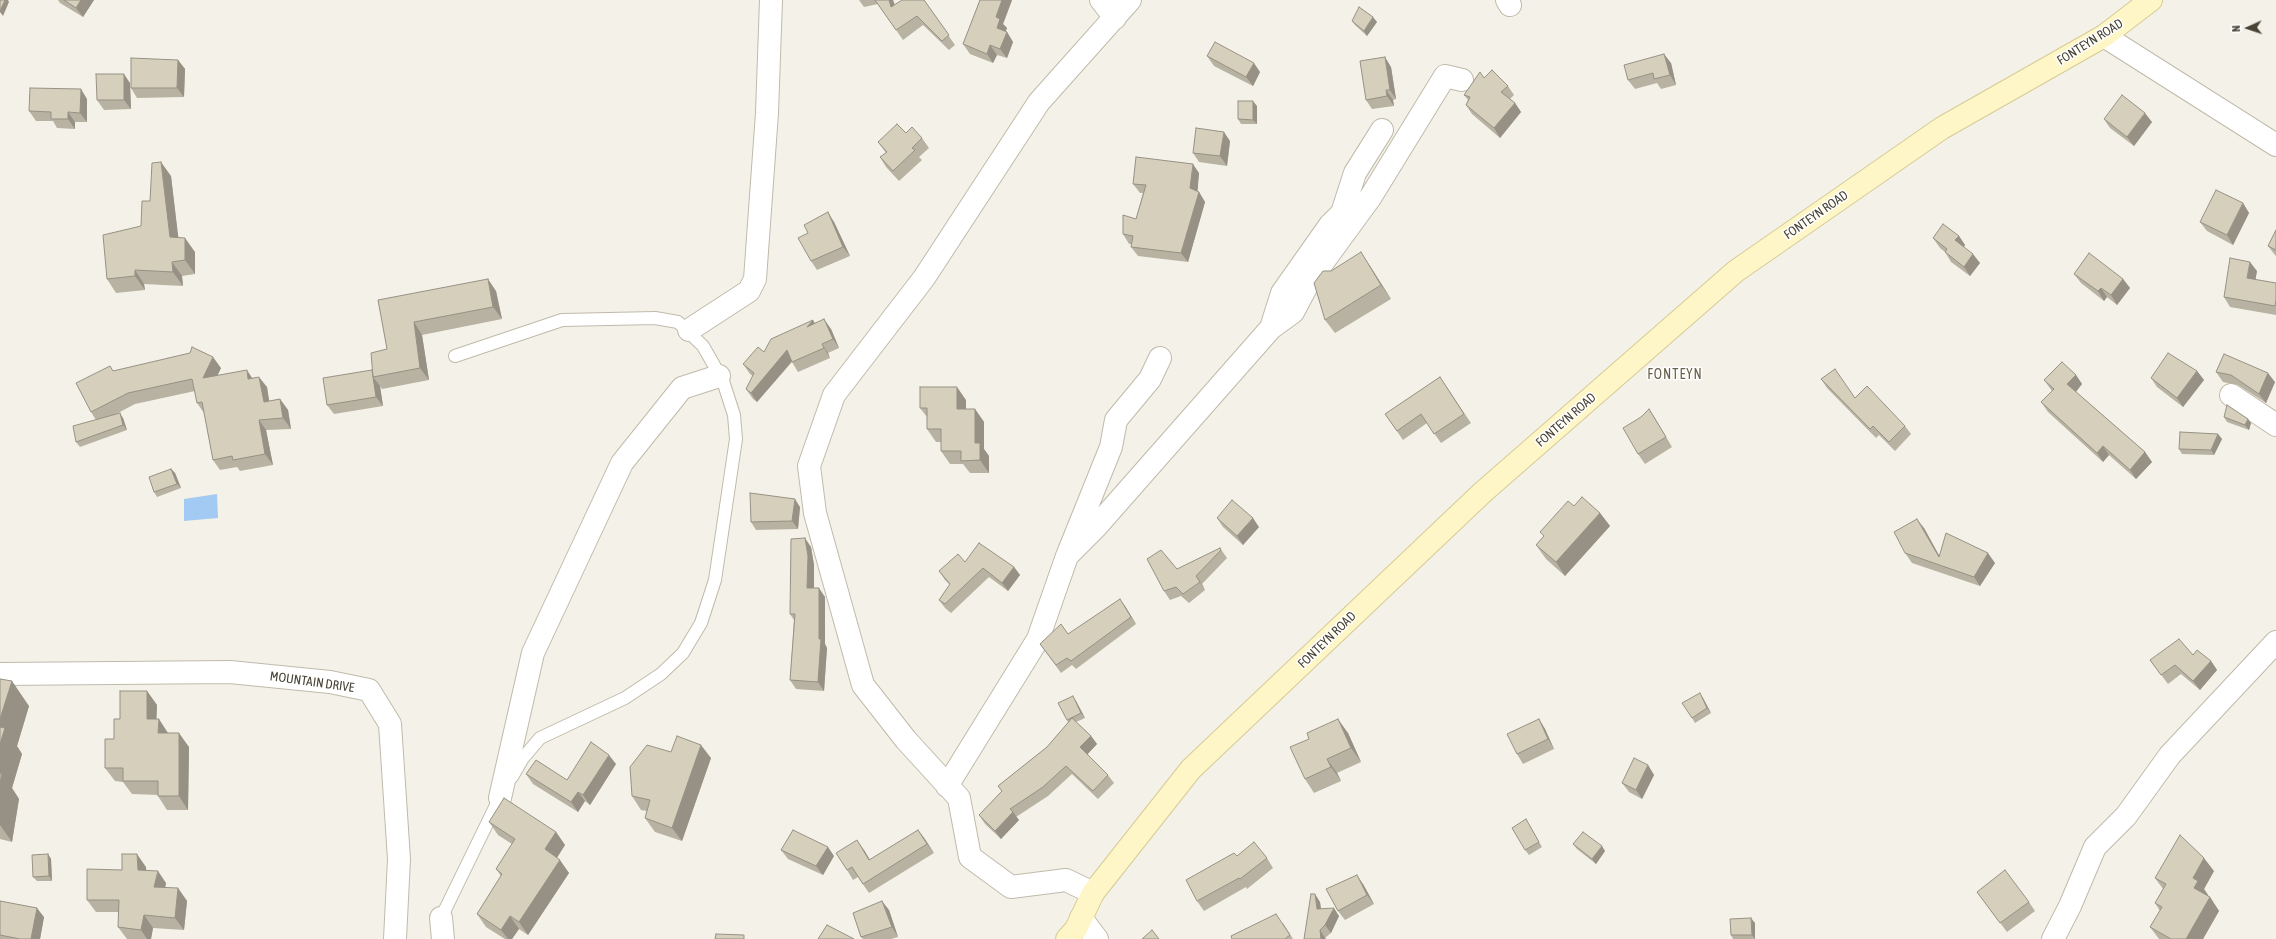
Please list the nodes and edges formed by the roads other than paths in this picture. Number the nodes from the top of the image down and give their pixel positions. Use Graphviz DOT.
graph roads {
  1 [pos="771,0"];
  2 [pos="1101,0"];
  3 [pos="1130,0"];
  4 [pos="2151,0"];
  5 [pos="1116,18"];
  6 [pos="2104,36"];
  7 [pos="1462,80"];
  8 [pos="1382,130"];
  9 [pos="2276,145"];
  10 [pos="1271,328"];
  11 [pos="689,330"];
  12 [pos="455,356"];
  13 [pos="1160,358"];
  14 [pos="719,376"];
  15 [pos="2231,395"];
  16 [pos="2276,425"];
  17 [pos="1067,556"];
  18 [pos="2276,642"];
  19 [pos="0,674"];
  20 [pos="947,786"];
  21 [pos="500,798"];
  22 [pos="1093,893"];
  23 [pos="1081,918"];
  24 [pos="442,929"];
  25 [pos="395,939"];
  26 [pos="1068,939"];
  27 [pos="1097,939"];
  28 [pos="2053,939"];
  1 -- 11 [label="street"];
  2 -- 5 [label="street"];
  3 -- 5 [label="street"];
  4 -- 6 [label="street, FONTEYN ROAD"];
  5 -- 20 [label="street"];
  6 -- 9 [label="street"];
  6 -- 22 [label="street, FONTEYN ROAD"];
  7 -- 10 [label="street"];
  8 -- 10 [label="street"];
  10 -- 17 [label="street"];
  11 -- 12 [label="lane"];
  11 -- 14 [label="lane"];
  13 -- 17 [label="street"];
  14 -- 21 [label="street"];
  14 -- 21 [label="lane"];
  15 -- 16 [label="street"];
  17 -- 20 [label="street"];
  18 -- 28 [label="street"];
  19 -- 25 [label="street, MOUNTAIN DRIVE"];
  20 -- 22 [label="street"];
  21 -- 24 [label="lane"];
  22 -- 23 [label="street, FONTEYN ROAD"];
  23 -- 26 [label="street, FONTEYN ROAD"];
  23 -- 27 [label="street"];
}
